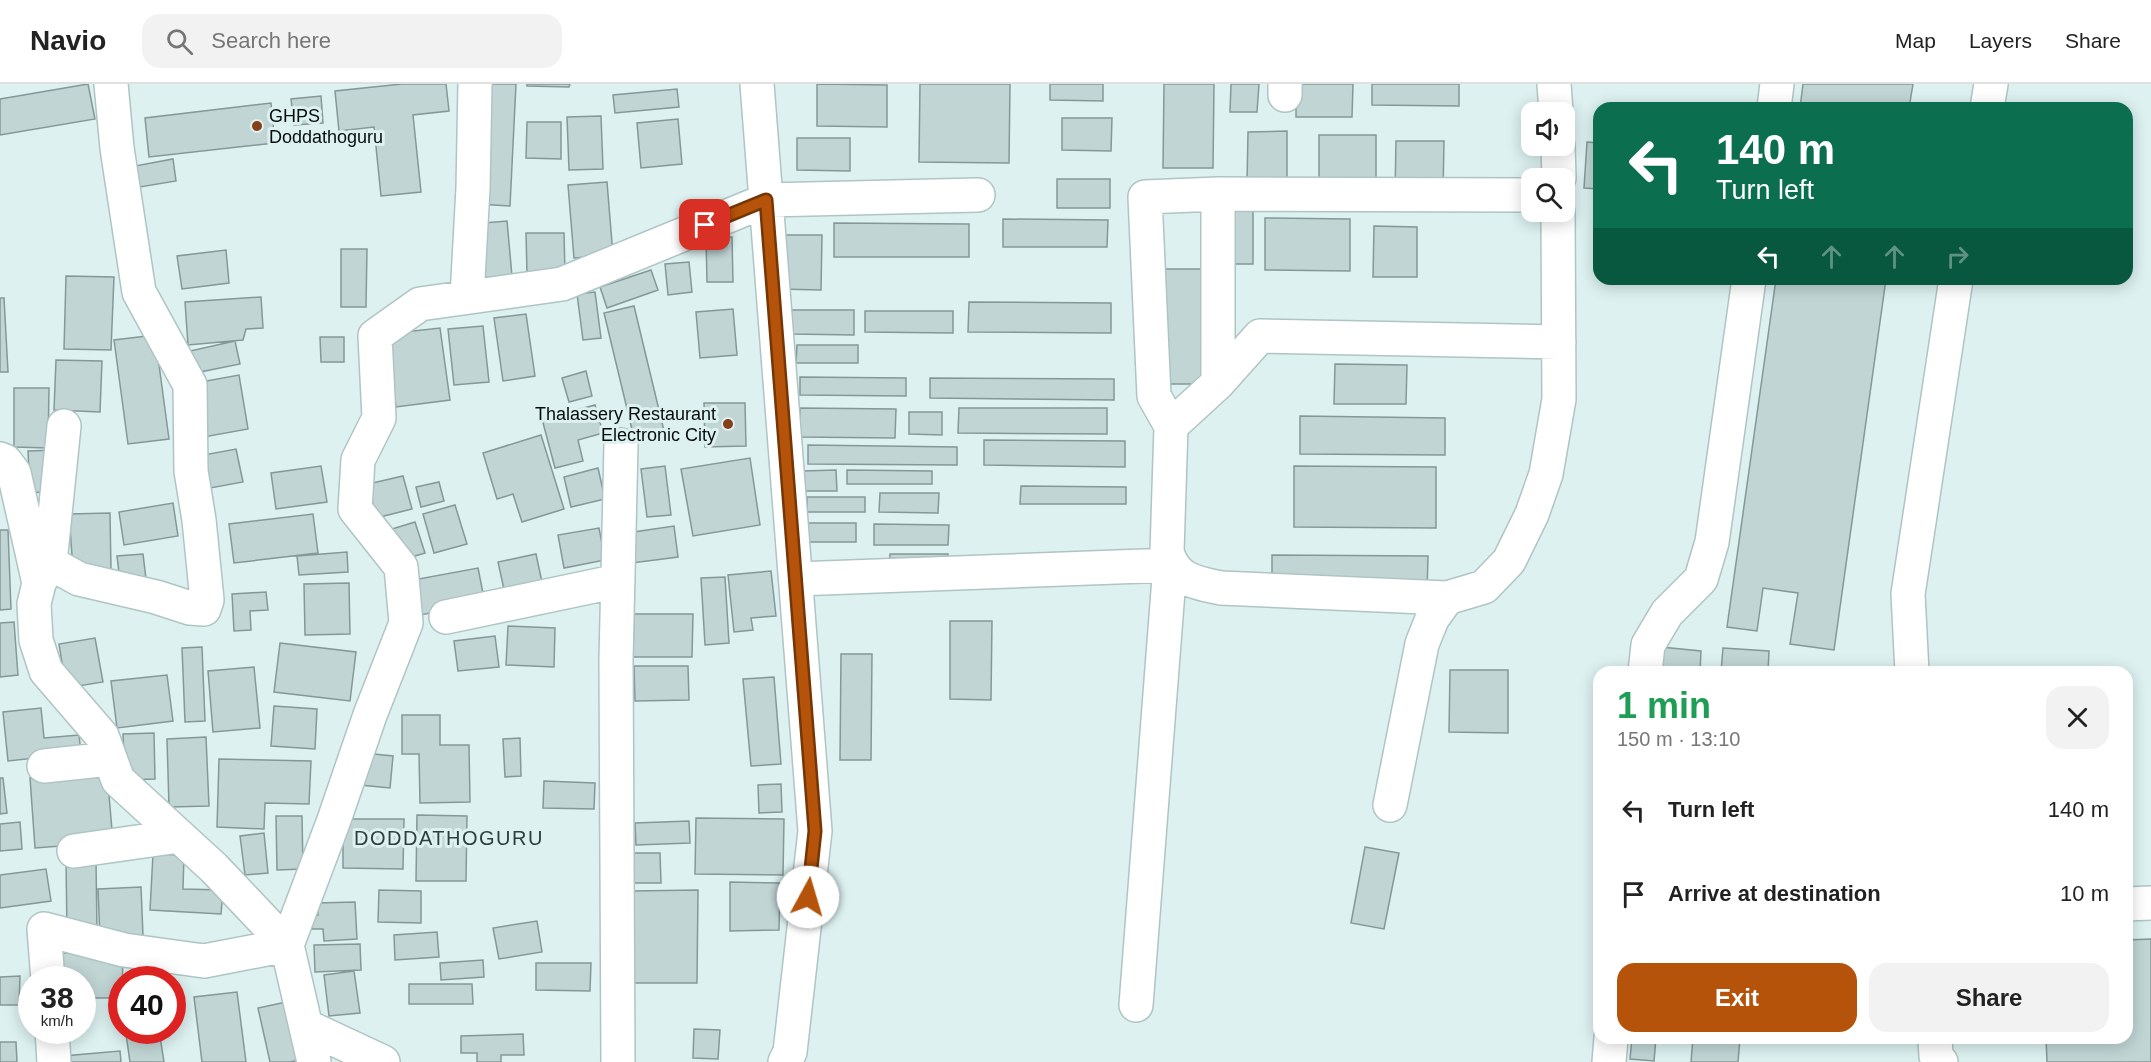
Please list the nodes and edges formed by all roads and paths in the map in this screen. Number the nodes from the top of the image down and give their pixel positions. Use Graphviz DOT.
graph roads {
  1 [pos="111,84"];
  2 [pos="475,84"];
  3 [pos="757,84"];
  4 [pos="1554,84"];
  5 [pos="1777,84"];
  6 [pos="1991,84"];
  7 [pos="1555,102"];
  8 [pos="1775,102"];
  9 [pos="1988,102"];
  10 [pos="978,195"];
  11 [pos="1218,195"];
  12 [pos="1521,195"];
  13 [pos="766,200"];
  14 [pos="1558,222"];
  15 [pos="1748,285"];
  16 [pos="1955,285"];
  17 [pos="467,297"];
  18 [pos="1559,342"];
  19 [pos="1218,383"];
  20 [pos="64,426"];
  21 [pos="1171,426"];
  22 [pos="621,445"];
  23 [pos="0,459"];
  24 [pos="1170,565"];
  25 [pos="45,573"];
  26 [pos="796,579"];
  27 [pos="618,581"];
  28 [pos="1447,598"];
  29 [pos="446,617"];
  30 [pos="1646,666"];
  31 [pos="1912,666"];
  32 [pos="110,759"];
  33 [pos="44,766"];
  34 [pos="1390,805"];
  35 [pos="179,836"];
  36 [pos="74,851"];
  37 [pos="2151,903"];
  38 [pos="2133,904"];
  39 [pos="287,945"];
  40 [pos="47,966"];
  41 [pos="1136,1005"];
  42 [pos="308,1027"];
  43 [pos="53,1044"];
  44 [pos="1610,1044"];
  45 [pos="54,1062"];
  46 [pos="314,1062"];
  47 [pos="383,1062"];
  48 [pos="618,1062"];
  49 [pos="785,1062"];
  50 [pos="1609,1062"];
  1 -- 25 [label="street"];
  2 -- 17 [label="street"];
  3 -- 13 [label="street"];
  4 -- 7 [label="street"];
  5 -- 8 [label="street"];
  6 -- 9 [label="street"];
  10 -- 13 [label="street"];
  11 -- 12 [label="street"];
  11 -- 19 [label="street"];
  11 -- 21 [label="street"];
  13 -- 17 [label="street"];
  13 -- 26 [label="street"];
  14 -- 18 [label="street"];
  15 -- 30 [label="street"];
  16 -- 31 [label="street"];
  17 -- 39 [label="street"];
  18 -- 19 [label="street"];
  18 -- 28 [label="street"];
  19 -- 21 [label="street"];
  20 -- 25 [label="street"];
  21 -- 24 [label="street"];
  22 -- 27 [label="street"];
  23 -- 25 [label="street"];
  24 -- 26 [label="street"];
  24 -- 28 [label="street"];
  24 -- 41 [label="street"];
  25 -- 32 [label="street"];
  26 -- 49 [label="street"];
  27 -- 29 [label="street"];
  27 -- 48 [label="street"];
  28 -- 34 [label="street"];
  32 -- 33 [label="street"];
  32 -- 35 [label="street"];
  35 -- 36 [label="street"];
  35 -- 39 [label="street"];
  37 -- 38 [label="street"];
  39 -- 40 [label="street"];
  39 -- 42 [label="street"];
  42 -- 46 [label="street"];
  42 -- 47 [label="street"];
  43 -- 45 [label="street"];
  44 -- 50 [label="street"];
}
